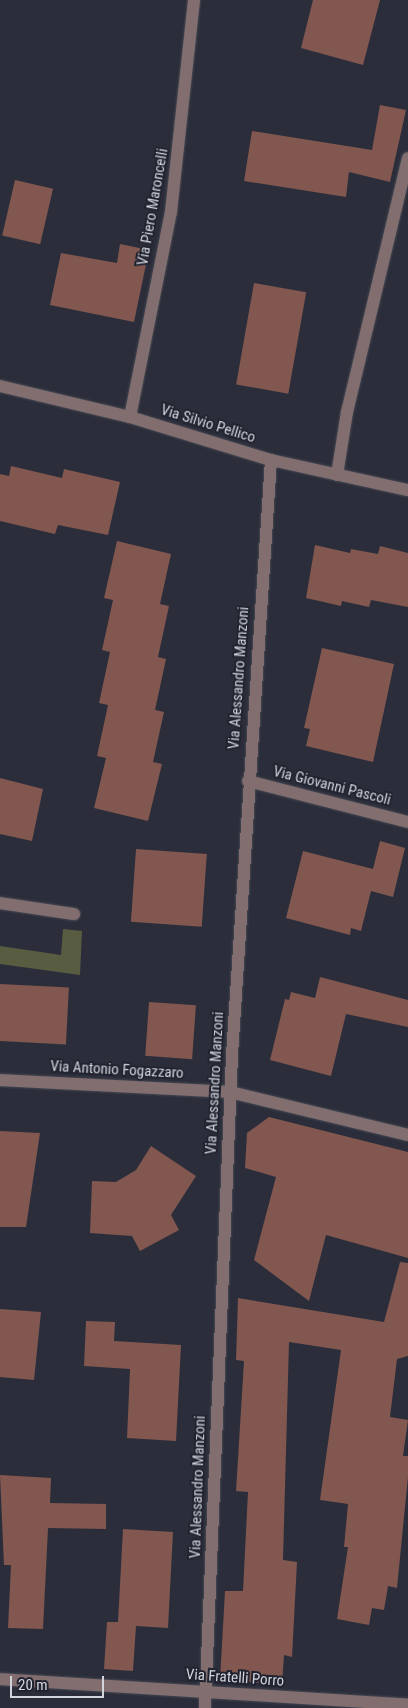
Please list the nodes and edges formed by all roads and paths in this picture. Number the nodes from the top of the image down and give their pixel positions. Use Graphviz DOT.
graph roads {
  1 [pos="194,0"];
  2 [pos="408,158"];
  3 [pos="0,386"];
  4 [pos="130,417"];
  5 [pos="272,460"];
  6 [pos="336,475"];
  7 [pos="408,490"];
  8 [pos="248,781"];
  9 [pos="408,822"];
  10 [pos="0,904"];
  11 [pos="74,914"];
  12 [pos="0,1080"];
  13 [pos="230,1092"];
  14 [pos="408,1135"];
  15 [pos="0,1679"];
  16 [pos="206,1693"];
  17 [pos="408,1705"];
  18 [pos="205,1708"];
  1 -- 4 [label="street, Via Piero Maroncelli"];
  2 -- 6 [label="street"];
  3 -- 4 [label="street, Via Silvio Pellico"];
  4 -- 5 [label="street, Via Silvio Pellico"];
  5 -- 6 [label="street, Via Silvio Pellico"];
  5 -- 8 [label="street, Via Alessandro Manzoni"];
  6 -- 7 [label="street, Via Silvio Pellico"];
  8 -- 9 [label="street, Via Giovanni Pascoli"];
  8 -- 13 [label="street, Via Alessandro Manzoni"];
  10 -- 11 [label="street"];
  12 -- 13 [label="street, Via Antonio Fogazzaro"];
  13 -- 14 [label="street, Via Antonio Fogazzaro"];
  13 -- 16 [label="street, Via Alessandro Manzoni"];
  15 -- 16 [label="street, Via Fratelli Porro"];
  16 -- 17 [label="street, Via Fratelli Porro"];
  16 -- 18 [label="street, Via Alessandro Manzoni"];
}
